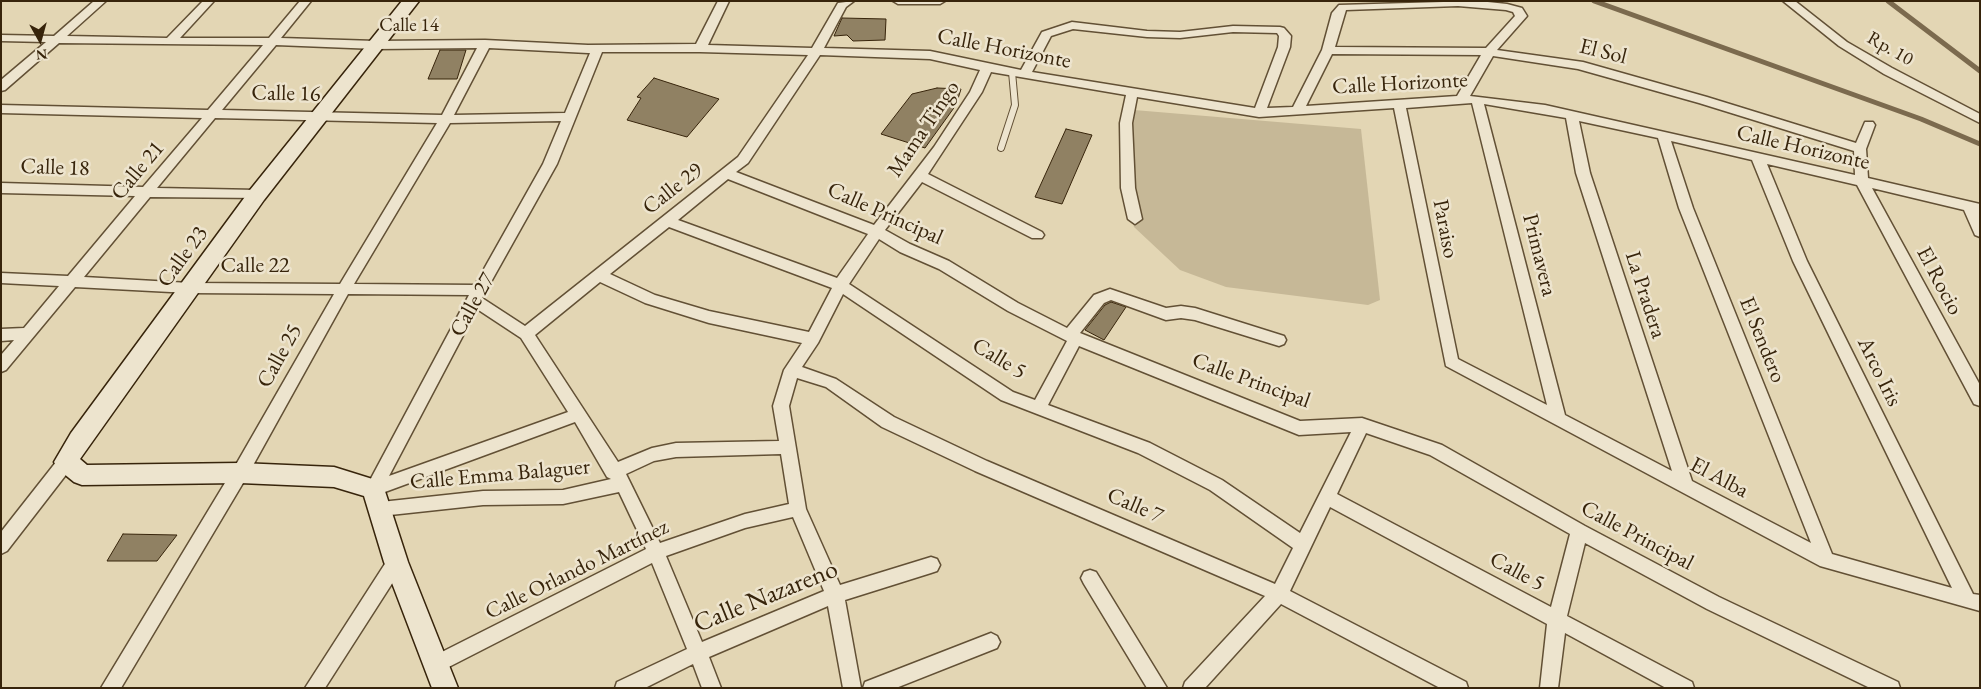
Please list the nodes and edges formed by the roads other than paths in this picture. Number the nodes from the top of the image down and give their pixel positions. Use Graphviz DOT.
graph roads {
  1 [pos="100,1"];
  2 [pos="209,1"];
  3 [pos="306,1"];
  4 [pos="411,1"];
  5 [pos="724,1"];
  6 [pos="849,1"];
  7 [pos="898,1"];
  8 [pos="940,1"];
  9 [pos="1788,1"];
  10 [pos="1,38"];
  11 [pos="59,39"];
  12 [pos="272,41"];
  13 [pos="170,42"];
  14 [pos="485,44"];
  15 [pos="376,45"];
  16 [pos="598,48"];
  17 [pos="700,48"];
  18 [pos="1328,50"];
  19 [pos="816,52"];
  20 [pos="1489,52"];
  21 [pos="987,68"];
  22 [pos="1012,72"];
  23 [pos="1025,74"];
  24 [pos="1,87"];
  25 [pos="1132,93"];
  26 [pos="1477,99"];
  27 [pos="1462,100"];
  28 [pos="1399,104"];
  29 [pos="1,109"];
  30 [pos="1298,110"];
  31 [pos="214,113"];
  32 [pos="1259,114"];
  33 [pos="321,115"];
  34 [pos="1572,115"];
  35 [pos="571,117"];
  36 [pos="446,119"];
  37 [pos="1980,120"];
  38 [pos="1869,125"];
  39 [pos="1663,135"];
  40 [pos="1002,148"];
  41 [pos="1860,149"];
  42 [pos="1758,158"];
  43 [pos="727,174"];
  44 [pos="921,176"];
  45 [pos="1862,182"];
  46 [pos="1,188"];
  47 [pos="148,192"];
  48 [pos="257,195"];
  49 [pos="1974,207"];
  50 [pos="1135,219"];
  51 [pos="667,220"];
  52 [pos="878,232"];
  53 [pos="1980,232"];
  54 [pos="1037,235"];
  55 [pos="598,274"];
  56 [pos="1,278"];
  57 [pos="71,282"];
  58 [pos="840,286"];
  59 [pos="190,288"];
  60 [pos="344,288"];
  61 [pos="477,295"];
  62 [pos="27,334"];
  63 [pos="526,334"];
  64 [pos="1,335"];
  65 [pos="1073,337"];
  66 [pos="813,339"];
  67 [pos="1278,340"];
  68 [pos="1451,362"];
  69 [pos="1,366"];
  70 [pos="792,370"];
  71 [pos="1980,400"];
  72 [pos="1039,407"];
  73 [pos="577,415"];
  74 [pos="1559,421"];
  75 [pos="1362,425"];
  76 [pos="788,447"];
  77 [pos="66,462"];
  78 [pos="240,473"];
  79 [pos="618,478"];
  80 [pos="1685,486"];
  81 [pos="1326,497"];
  82 [pos="377,499"];
  83 [pos="798,509"];
  84 [pos="1578,531"];
  85 [pos="1304,545"];
  86 [pos="1,546"];
  87 [pos="656,552"];
  88 [pos="1826,560"];
  89 [pos="396,562"];
  90 [pos="931,565"];
  91 [pos="1090,578"];
  92 [pos="1279,594"];
  93 [pos="835,595"];
  94 [pos="1973,602"];
  95 [pos="1558,620"];
  96 [pos="991,642"];
  97 [pos="697,653"];
  98 [pos="437,664"];
  99 [pos="1195,687"];
  100 [pos="110,688"];
  101 [pos="314,688"];
  102 [pos="445,688"];
  103 [pos="624,688"];
  104 [pos="712,688"];
  105 [pos="852,688"];
  106 [pos="872,688"];
  107 [pos="1158,688"];
  108 [pos="1459,688"];
  109 [pos="1549,688"];
  110 [pos="1684,688"];
  111 [pos="1890,688"];
  1 -- 11 [label="street"];
  2 -- 13 [label="street"];
  3 -- 12 [label="street, Calle 21"];
  4 -- 15 [label="street, Calle 23"];
  5 -- 17 [label="street"];
  6 -- 19 [label="street, Calle 29"];
  7 -- 8 [label="street"];
  9 -- 37 [label="street, Rp. 10"];
  10 -- 11 [label="street, Calle 14"];
  11 -- 13 [label="street, Calle 14"];
  11 -- 24 [label="street"];
  12 -- 13 [label="street, Calle 14"];
  12 -- 15 [label="street, Calle 14"];
  12 -- 31 [label="street, Calle 21"];
  14 -- 15 [label="street, Calle 14"];
  14 -- 16 [label="street, Calle 14"];
  14 -- 36 [label="street, Calle 25"];
  15 -- 33 [label="street, Calle 23"];
  16 -- 17 [label="street, Calle 14"];
  16 -- 35 [label="street, Calle 27"];
  17 -- 19 [label="street, Calle 14"];
  18 -- 20 [label="street, El Sol"];
  18 -- 20 [label="street"];
  18 -- 30 [label="street"];
  19 -- 21 [label="street, Calle Horizonte"];
  19 -- 43 [label="street, Calle 29"];
  20 -- 27 [label="street"];
  20 -- 41 [label="street, El Sol"];
  21 -- 22 [label="street, Calle Horizonte"];
  21 -- 44 [label="street, Mama Tingo"];
  22 -- 23 [label="street, Calle Horizonte"];
  22 -- 40 [label="lane"];
  23 -- 25 [label="street, Calle Horizonte"];
  23 -- 32 [label="street"];
  25 -- 32 [label="street, Calle Horizonte"];
  25 -- 50 [label="street"];
  26 -- 27 [label="street, Calle Horizonte"];
  26 -- 34 [label="street, Calle Horizonte"];
  26 -- 74 [label="street, Primavera"];
  27 -- 28 [label="street, Calle Horizonte"];
  28 -- 30 [label="street, Calle Horizonte"];
  28 -- 68 [label="street, Paraiso"];
  29 -- 31 [label="street, Calle 16"];
  30 -- 32 [label="street, Calle Horizonte"];
  31 -- 33 [label="street, Calle 16"];
  31 -- 47 [label="street, Calle 21"];
  33 -- 36 [label="street, Calle 16"];
  33 -- 48 [label="street, Calle 23"];
  34 -- 39 [label="street, Calle Horizonte"];
  34 -- 80 [label="street, La Pradera"];
  35 -- 36 [label="street, Calle 16"];
  35 -- 61 [label="street, Calle 27"];
  36 -- 60 [label="street, Calle 25"];
  38 -- 41 [label="street"];
  39 -- 42 [label="street, Calle Horizonte"];
  39 -- 88 [label="street, El Sendero"];
  41 -- 45 [label="street"];
  42 -- 45 [label="street, Calle Horizonte"];
  42 -- 94 [label="street, Arco Iris"];
  43 -- 51 [label="street, Calle 29"];
  43 -- 52 [label="street, Calle Principal"];
  44 -- 52 [label="street, Mama Tingo"];
  44 -- 54 [label="street"];
  45 -- 49 [label="street, Calle Horizonte"];
  45 -- 71 [label="street, El Rocio"];
  46 -- 47 [label="street, Calle 18"];
  47 -- 48 [label="street, Calle 18"];
  47 -- 57 [label="street, Calle 21"];
  48 -- 59 [label="street, Calle 23"];
  49 -- 53 [label="street"];
  51 -- 55 [label="street, Calle 29"];
  51 -- 58 [label="street, Calle 5"];
  52 -- 58 [label="street, Mama Tingo"];
  52 -- 65 [label="street, Calle Principal"];
  55 -- 63 [label="street, Calle 29"];
  55 -- 66 [label="street"];
  56 -- 57 [label="street, Calle 22"];
  57 -- 59 [label="street, Calle 22"];
  57 -- 62 [label="street, Calle 21"];
  58 -- 66 [label="street, Mama Tingo"];
  58 -- 72 [label="street, Calle 5"];
  59 -- 60 [label="street, Calle 22"];
  59 -- 77 [label="street, Calle 23"];
  60 -- 61 [label="street, Calle 22"];
  60 -- 78 [label="street, Calle 25"];
  61 -- 63 [label="street"];
  61 -- 82 [label="street, Calle 27"];
  62 -- 64 [label="street"];
  62 -- 69 [label="street, Calle 21"];
  63 -- 73 [label="street"];
  65 -- 67 [label="street"];
  65 -- 72 [label="street"];
  65 -- 75 [label="street, Calle Principal"];
  66 -- 70 [label="street, Mama Tingo"];
  68 -- 74 [label="street, El Alba"];
  70 -- 76 [label="street, Mama Tingo"];
  70 -- 92 [label="street, Calle 7"];
  72 -- 85 [label="street, Calle 5"];
  73 -- 79 [label="street"];
  73 -- 82 [label="street"];
  74 -- 80 [label="street, El Alba"];
  75 -- 81 [label="street"];
  75 -- 84 [label="street, Calle Principal"];
  76 -- 79 [label="street, Calle Emma Balaguer"];
  76 -- 83 [label="street, Mama Tingo"];
  77 -- 78 [label="street"];
  77 -- 86 [label="street, Calle 23"];
  78 -- 82 [label="street"];
  78 -- 100 [label="street, Calle 25"];
  79 -- 82 [label="street, Calle Emma Balaguer"];
  79 -- 87 [label="street"];
  80 -- 88 [label="street, El Alba"];
  81 -- 85 [label="street"];
  81 -- 95 [label="street, Calle 5"];
  82 -- 89 [label="street"];
  83 -- 87 [label="street, Calle Orlando Martínez"];
  83 -- 93 [label="street, Mama Tingo"];
  84 -- 95 [label="street"];
  84 -- 111 [label="street, Calle Principal"];
  85 -- 92 [label="street"];
  87 -- 97 [label="street"];
  87 -- 98 [label="street, Calle Orlando Martínez"];
  88 -- 94 [label="street, El Alba"];
  89 -- 98 [label="street"];
  89 -- 101 [label="street"];
  90 -- 93 [label="street, Calle Nazareno"];
  91 -- 107 [label="street"];
  92 -- 99 [label="street"];
  92 -- 108 [label="street, Calle 7"];
  93 -- 97 [label="street, Calle Nazareno"];
  93 -- 105 [label="street, Mama Tingo"];
  95 -- 109 [label="street"];
  95 -- 110 [label="street, Calle 5"];
  96 -- 106 [label="street"];
  97 -- 103 [label="street, Calle Nazareno"];
  97 -- 104 [label="street"];
  98 -- 102 [label="street"];
}
